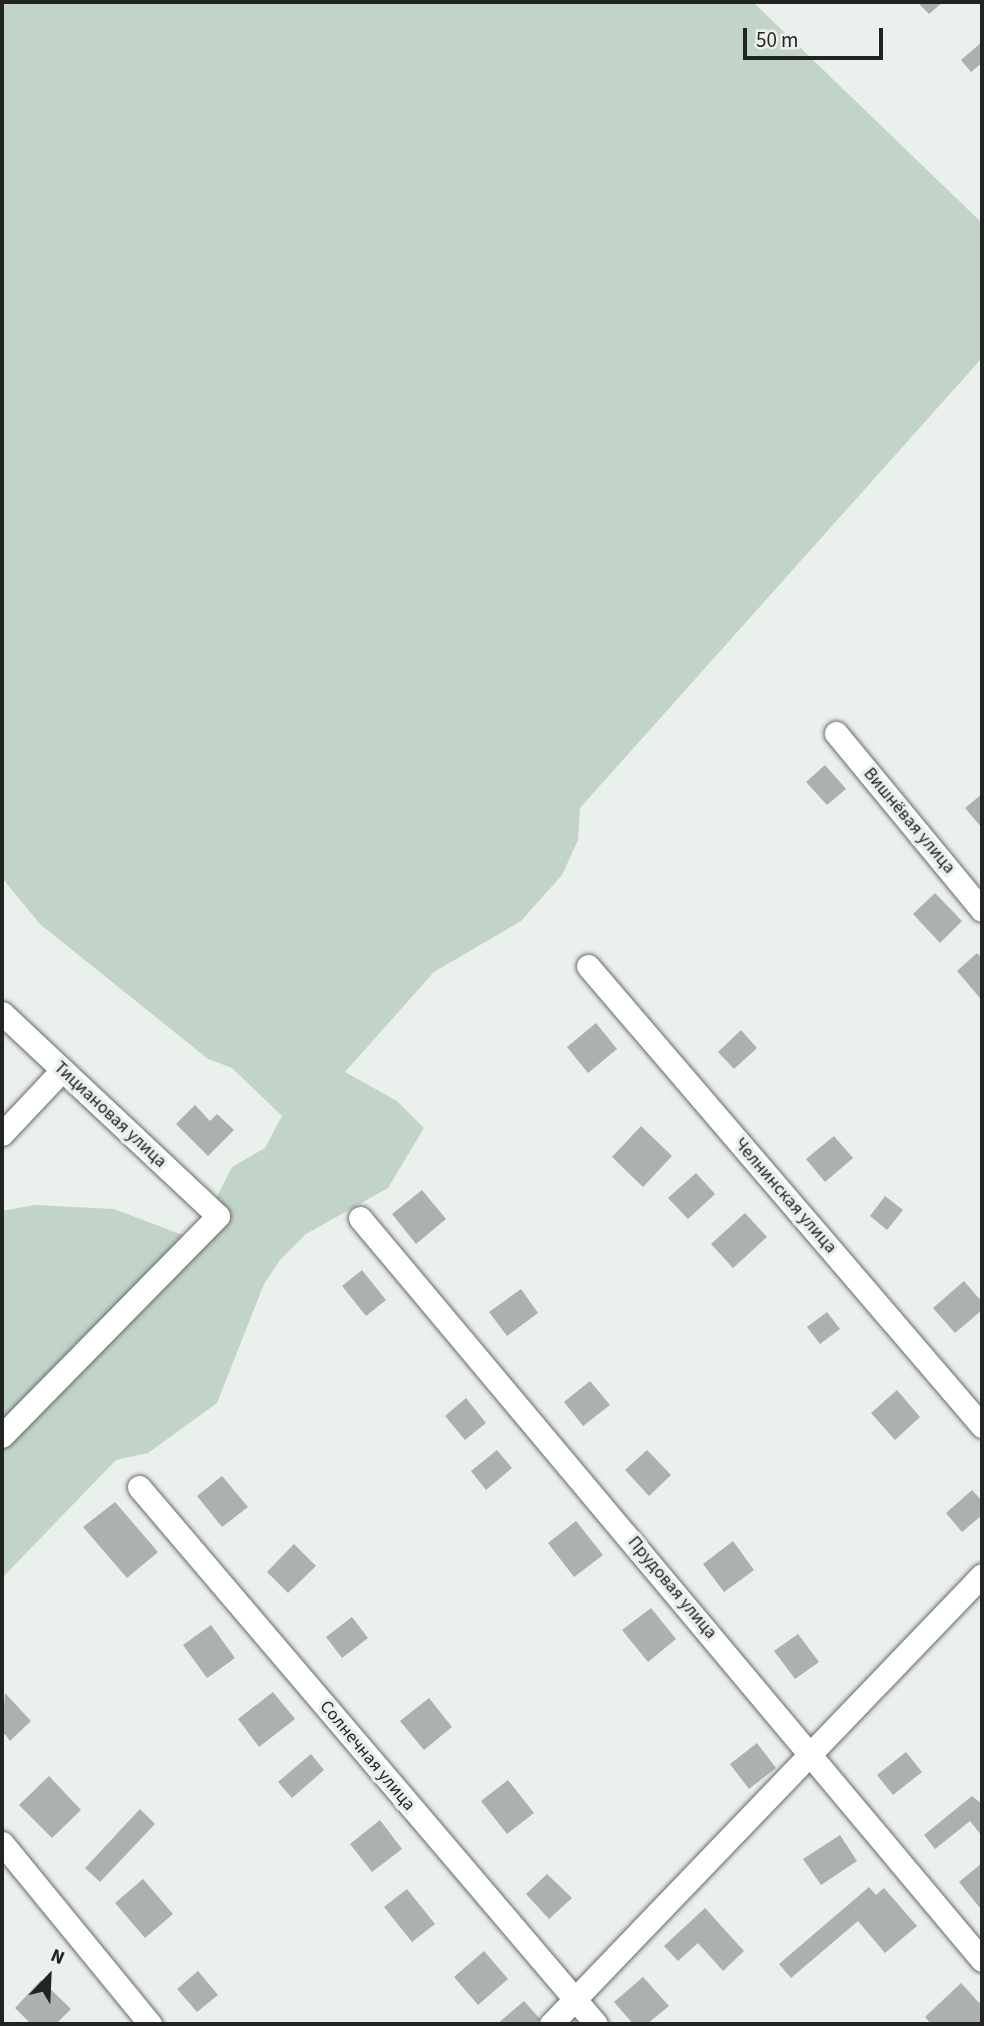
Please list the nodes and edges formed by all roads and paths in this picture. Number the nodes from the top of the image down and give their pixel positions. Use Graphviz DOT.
graph roads {
  1 [pos="836,733"];
  2 [pos="982,910"];
  3 [pos="588,966"];
  4 [pos="2,1013"];
  5 [pos="62,1070"];
  6 [pos="2,1135"];
  7 [pos="360,1218"];
  8 [pos="982,1426"];
  9 [pos="2,1436"];
  10 [pos="139,1487"];
  11 [pos="982,1575"];
  12 [pos="810,1753"];
  13 [pos="2,1843"];
  14 [pos="982,1960"];
  15 [pos="574,2000"];
  16 [pos="150,2024"];
  17 [pos="551,2024"];
  18 [pos="596,2024"];
  1 -- 2 [label="street, Вишнёвая улица"];
  3 -- 8 [label="street, Челнинская улица"];
  4 -- 5 [label="street, Тициановая улица"];
  5 -- 6 [label="street"];
  5 -- 9 [label="street, Тициановая улица"];
  7 -- 12 [label="street, Прудовая улица"];
  10 -- 15 [label="street, Солнечная улица"];
  11 -- 12 [label="street"];
  12 -- 14 [label="street, Прудовая улица"];
  12 -- 15 [label="street"];
  13 -- 16 [label="street"];
  15 -- 17 [label="street"];
  15 -- 18 [label="street, Солнечная улица"];
}
